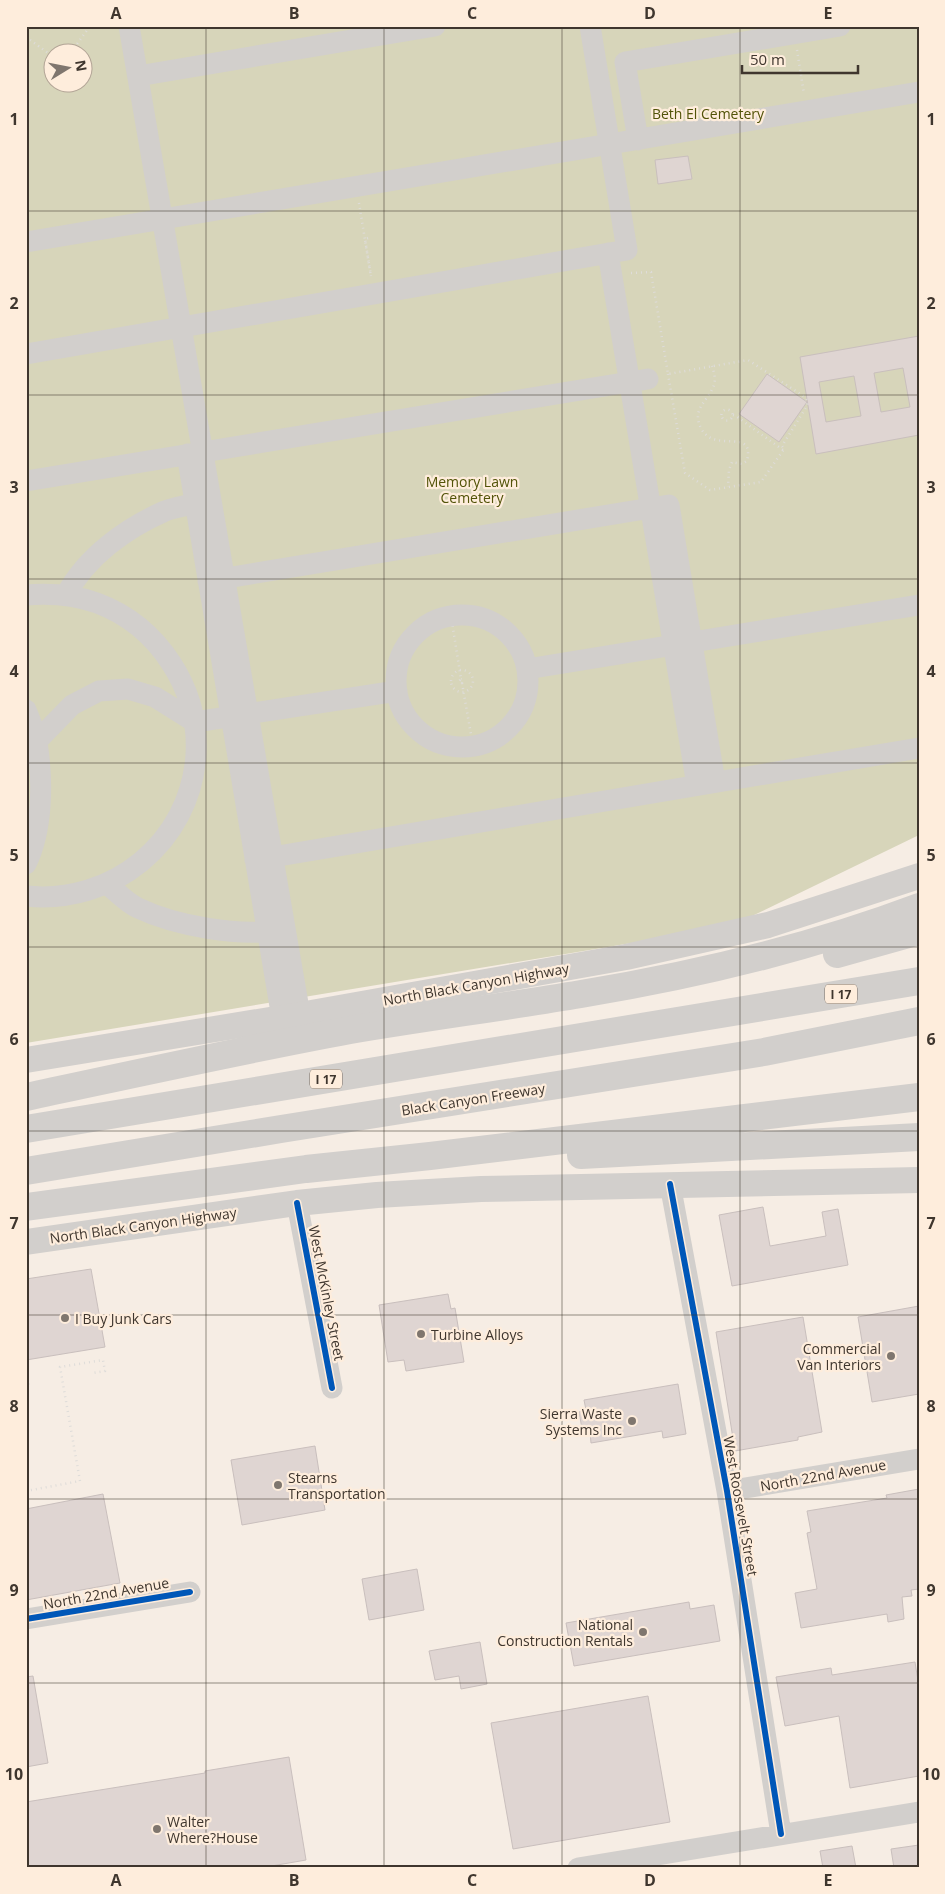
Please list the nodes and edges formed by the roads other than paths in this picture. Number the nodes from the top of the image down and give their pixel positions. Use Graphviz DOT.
graph roads {
  1 [pos="130,26"];
  2 [pos="435,26"];
  3 [pos="590,26"];
  4 [pos="840,26"];
  5 [pos="138,76"];
  6 [pos="919,92"];
  7 [pos="638,140"];
  8 [pos="609,144"];
  9 [pos="163,219"];
  10 [pos="26,242"];
  11 [pos="608,253"];
  12 [pos="181,327"];
  13 [pos="26,354"];
  14 [pos="649,378"];
  15 [pos="195,453"];
  16 [pos="26,481"];
  17 [pos="195,503"];
  18 [pos="660,506"];
  19 [pos="216,580"];
  20 [pos="26,595"];
  21 [pos="66,595"];
  22 [pos="919,605"];
  23 [pos="683,643"];
  24 [pos="527,669"];
  25 [pos="397,691"];
  26 [pos="26,710"];
  27 [pos="240,715"];
  28 [pos="194,722"];
  29 [pos="37,740"];
  30 [pos="919,748"];
  31 [pos="706,783"];
  32 [pos="264,859"];
  33 [pos="26,864"];
  34 [pos="919,876"];
  35 [pos="107,884"];
  36 [pos="26,896"];
  37 [pos="919,907"];
  38 [pos="276,931"];
  39 [pos="919,931"];
  40 [pos="919,963"];
  41 [pos="707,977"];
  42 [pos="919,980"];
  43 [pos="829,996"];
  44 [pos="291,1016"];
  45 [pos="919,1021"];
  46 [pos="919,1037"];
  47 [pos="764,1052"];
  48 [pos="26,1060"];
  49 [pos="26,1097"];
  50 [pos="919,1097"];
  51 [pos="26,1130"];
  52 [pos="919,1137"];
  53 [pos="430,1156"];
  54 [pos="26,1171"];
  55 [pos="919,1180"];
  56 [pos="670,1184"];
  57 [pos="297,1203"];
  58 [pos="26,1207"];
  59 [pos="26,1242"];
  60 [pos="332,1388"];
  61 [pos="919,1458"];
  62 [pos="727,1491"];
  63 [pos="190,1592"];
  64 [pos="26,1619"];
  65 [pos="919,1812"];
  66 [pos="781,1834"];
  67 [pos="578,1868"];
  1 -- 5 [label="street"];
  2 -- 5 [label="street"];
  3 -- 8 [label="street"];
  4 -- 7 [label="street"];
  5 -- 9 [label="street"];
  6 -- 7 [label="street"];
  7 -- 8 [label="street"];
  8 -- 9 [label="street"];
  8 -- 11 [label="street"];
  9 -- 10 [label="street"];
  9 -- 12 [label="street"];
  11 -- 12 [label="street"];
  11 -- 14 [label="street"];
  12 -- 13 [label="street"];
  12 -- 15 [label="street"];
  14 -- 15 [label="street"];
  14 -- 18 [label="street"];
  15 -- 16 [label="street"];
  15 -- 17 [label="street"];
  15 -- 19 [label="street"];
  17 -- 19 [label="street"];
  17 -- 21 [label="street"];
  18 -- 19 [label="street"];
  18 -- 23 [label="street"];
  19 -- 27 [label="street"];
  20 -- 21 [label="street"];
  21 -- 28 [label="street"];
  22 -- 23 [label="street"];
  23 -- 24 [label="street"];
  23 -- 31 [label="street"];
  24 -- 25 [label="street"];
  24 -- 25 [label="street"];
  25 -- 27 [label="street"];
  26 -- 29 [label="street"];
  27 -- 28 [label="street"];
  27 -- 32 [label="street"];
  28 -- 29 [label="street"];
  28 -- 35 [label="street"];
  29 -- 33 [label="street"];
  30 -- 31 [label="street"];
  31 -- 32 [label="street"];
  32 -- 38 [label="street"];
  34 -- 44 [label="main road, North Black Canyon Highway"];
  35 -- 36 [label="street"];
  35 -- 38 [label="street"];
  37 -- 41 [label="highway"];
  38 -- 44 [label="street"];
  39 -- 41 [label="highway"];
  40 -- 43 [label="highway"];
  41 -- 49 [label="highway"];
  42 -- 43 [label="highway, I 17"];
  43 -- 51 [label="highway, I 17"];
  44 -- 48 [label="main road, North Black Canyon Highway"];
  45 -- 47 [label="highway, Black Canyon Freeway"];
  46 -- 47 [label="highway"];
  47 -- 54 [label="highway, Black Canyon Freeway"];
  50 -- 53 [label="highway"];
  52 -- 53 [label="highway"];
  53 -- 58 [label="highway"];
  55 -- 56 [label="main road, North Black Canyon Highway"];
  56 -- 57 [label="main road, North Black Canyon Highway"];
  56 -- 62 [label="street, West Roosevelt Street"];
  57 -- 59 [label="main road, North Black Canyon Highway"];
  57 -- 60 [label="street, West McKinley Street"];
  61 -- 62 [label="street, North 22nd Avenue"];
  62 -- 66 [label="street, West Roosevelt Street"];
  63 -- 64 [label="street, North 22nd Avenue"];
  65 -- 66 [label="street"];
  66 -- 67 [label="street"];
}
